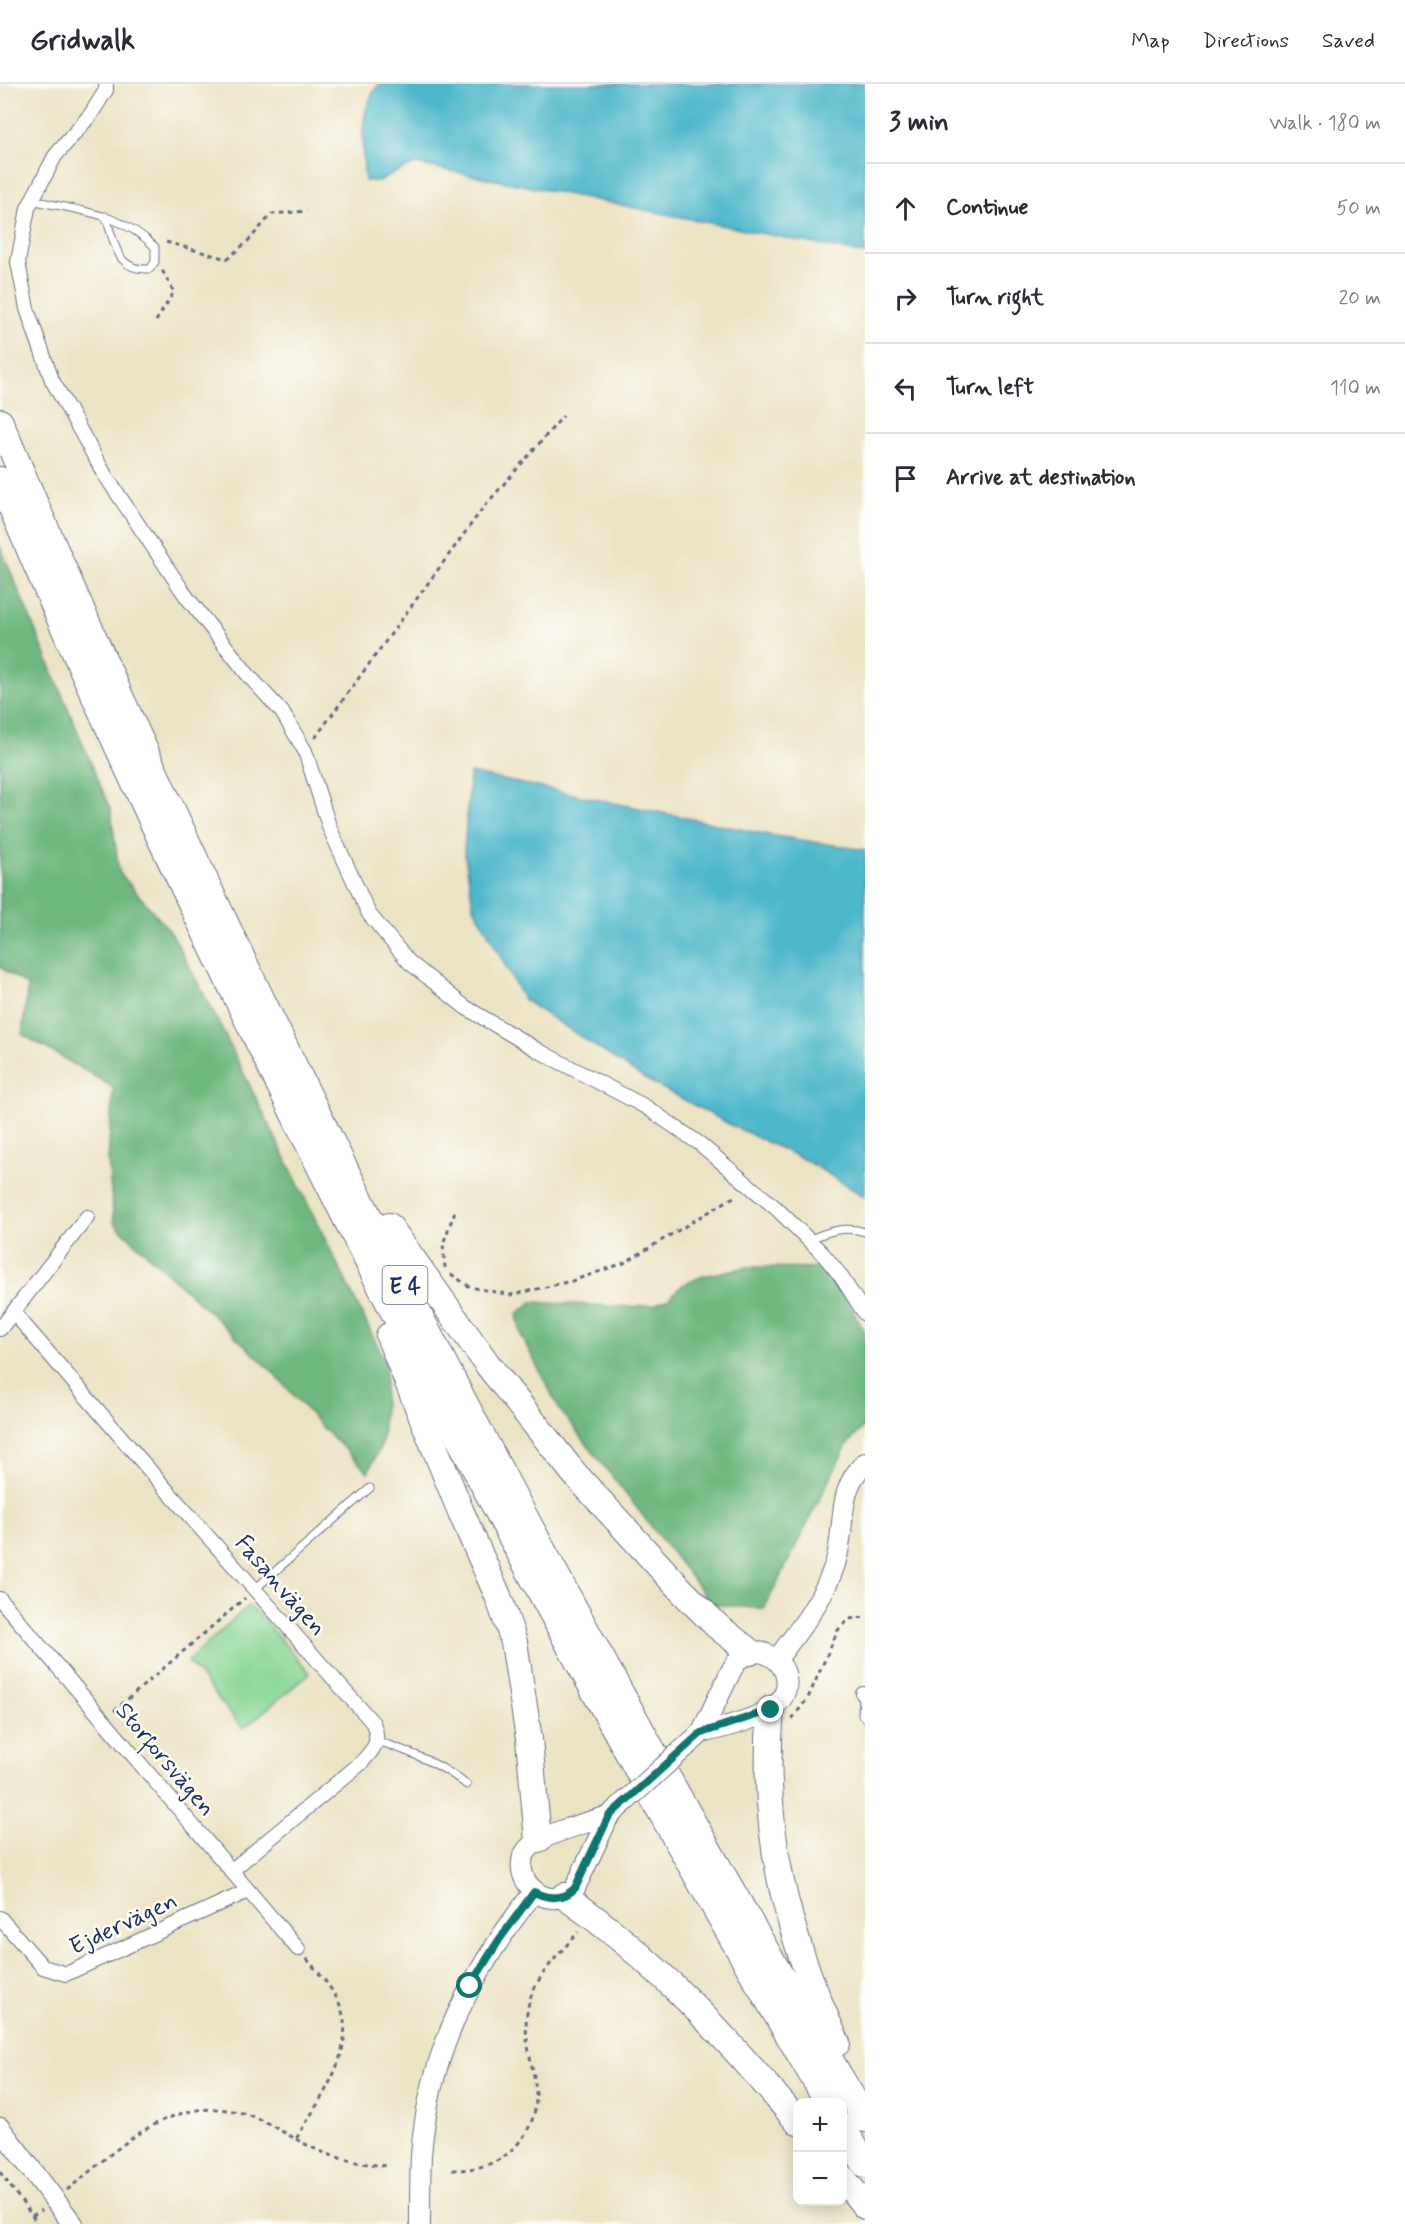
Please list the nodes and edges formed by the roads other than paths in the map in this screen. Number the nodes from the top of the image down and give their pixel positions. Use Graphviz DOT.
graph roads {
  1 [pos="106,84"];
  2 [pos="32,200"];
  3 [pos="105,216"];
  4 [pos="0,422"];
  5 [pos="0,480"];
  6 [pos="330,1163"];
  7 [pos="87,1217"];
  8 [pos="865,1232"];
  9 [pos="808,1240"];
  10 [pos="14,1313"];
  11 [pos="865,1314"];
  12 [pos="0,1329"];
  13 [pos="865,1463"];
  14 [pos="370,1488"];
  15 [pos="255,1589"];
  16 [pos="0,1599"];
  17 [pos="750,1652"];
  18 [pos="777,1659"];
  19 [pos="864,1694"];
  20 [pos="771,1710"];
  21 [pos="865,1718"];
  22 [pos="701,1733"];
  23 [pos="378,1741"];
  24 [pos="467,1785"];
  25 [pos="609,1816"];
  26 [pos="538,1840"];
  27 [pos="231,1871"];
  28 [pos="248,1891"];
  29 [pos="534,1892"];
  30 [pos="564,1896"];
  31 [pos="0,1918"];
  32 [pos="298,1948"];
  33 [pos="865,2096"];
  34 [pos="825,2098"];
  35 [pos="793,2116"];
  36 [pos="865,2119"];
  37 [pos="0,2128"];
  38 [pos="847,2133"];
  39 [pos="865,2164"];
  40 [pos="847,2182"];
  41 [pos="865,2206"];
  42 [pos="73,2224"];
  43 [pos="420,2224"];
  1 -- 2 [label="street"];
  2 -- 3 [label="lane"];
  2 -- 9 [label="street"];
  3 -- 3 [label="lane"];
  4 -- 6 [label="highway, E 4"];
  5 -- 6 [label="highway, E 4"];
  6 -- 17 [label="highway"];
  6 -- 26 [label="highway"];
  6 -- 34 [label="highway, E 4"];
  6 -- 36 [label="highway, E 4"];
  7 -- 10 [label="street"];
  8 -- 9 [label="lane"];
  9 -- 11 [label="street"];
  10 -- 12 [label="street"];
  10 -- 15 [label="street, Fasanvägen"];
  13 -- 18 [label="street"];
  14 -- 15 [label="lane"];
  15 -- 23 [label="street, Fasanvägen"];
  16 -- 27 [label="street, Storforsvägen"];
  17 -- 18 [label="street"];
  17 -- 22 [label="street"];
  18 -- 20 [label="street"];
  19 -- 21 [label="lane"];
  20 -- 22 [label="street"];
  20 -- 33 [label="highway"];
  22 -- 25 [label="street, bridge"];
  23 -- 24 [label="lane"];
  23 -- 27 [label="street"];
  25 -- 26 [label="street"];
  25 -- 30 [label="street"];
  26 -- 29 [label="street"];
  27 -- 28 [label="street, Storforsvägen"];
  28 -- 31 [label="street, Ejdervägen"];
  28 -- 32 [label="street, Storforsvägen"];
  29 -- 30 [label="street"];
  29 -- 43 [label="street"];
  30 -- 35 [label="highway"];
  37 -- 42 [label="street"];
  38 -- 39 [label="highway"];
  40 -- 41 [label="highway"];
}
